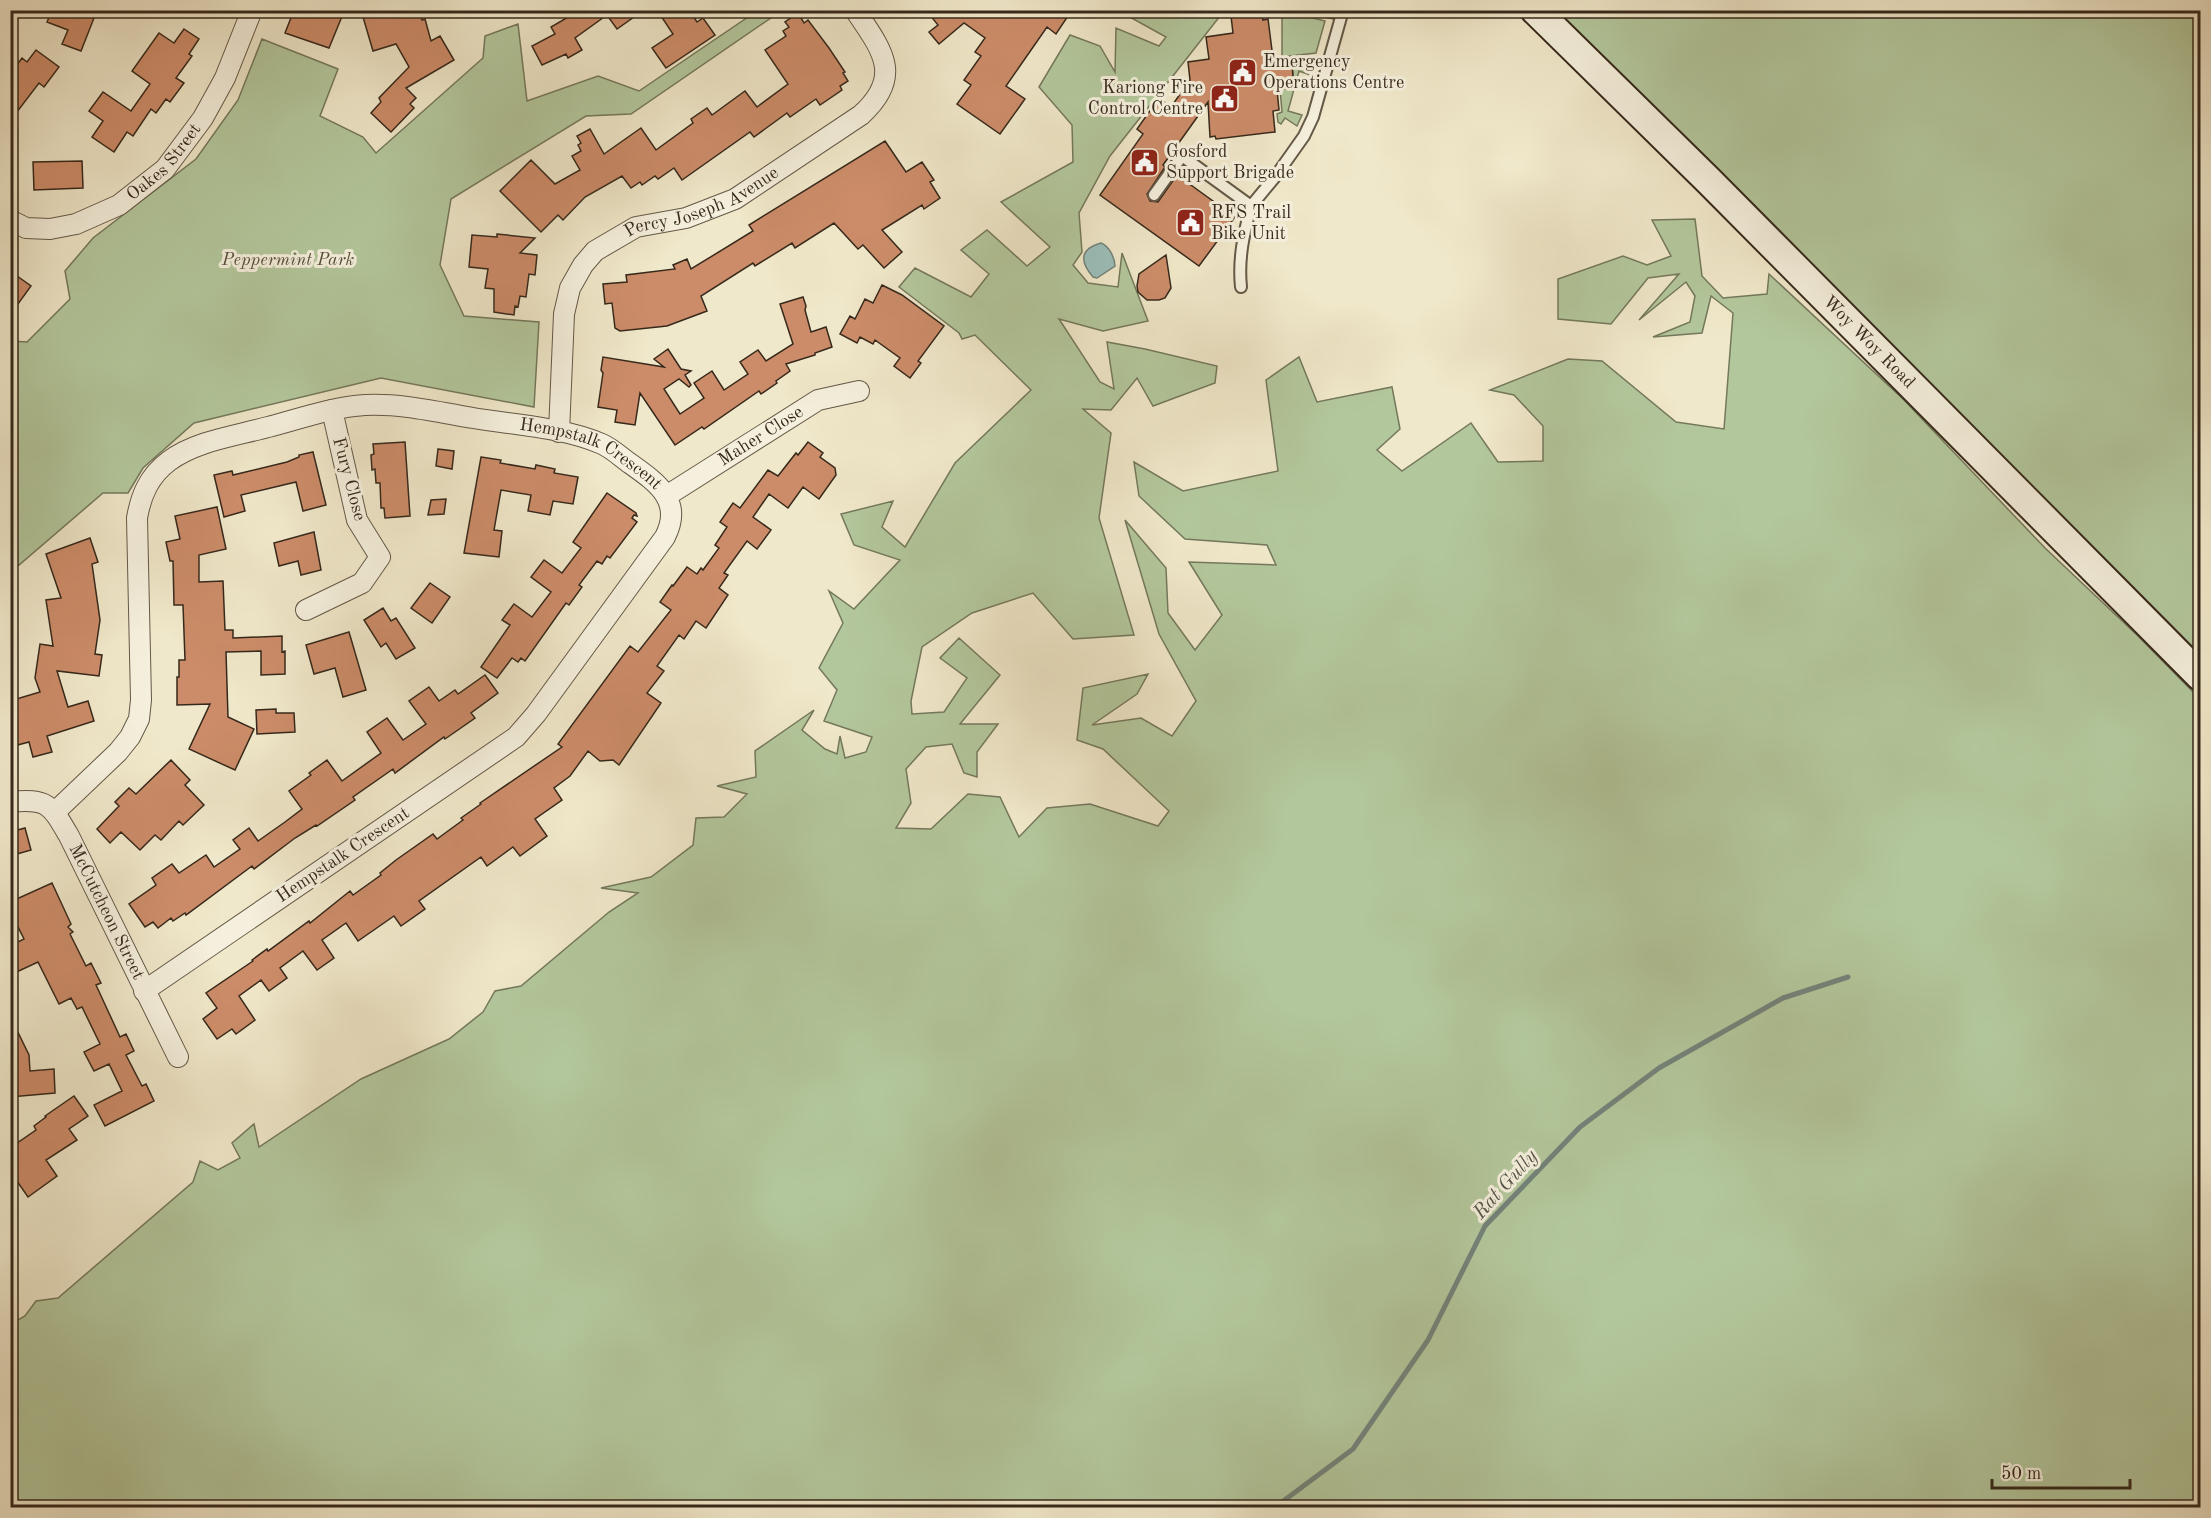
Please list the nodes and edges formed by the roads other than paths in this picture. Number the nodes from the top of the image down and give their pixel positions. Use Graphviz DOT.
graph roads {
  1 [pos="252,10"];
  2 [pos="855,10"];
  3 [pos="1320,10"];
  4 [pos="1535,10"];
  5 [pos="1343,13"];
  6 [pos="1154,195"];
  7 [pos="1251,206"];
  8 [pos="10,220"];
  9 [pos="1240,286"];
  10 [pos="859,392"];
  11 [pos="332,410"];
  12 [pos="559,432"];
  13 [pos="668,495"];
  14 [pos="306,610"];
  15 [pos="2200,676"];
  16 [pos="10,802"];
  17 [pos="55,812"];
  18 [pos="144,990"];
  19 [pos="178,1058"];
  1 -- 8 [label="street, Oakes Street"];
  2 -- 12 [label="street, Percy Joseph Avenue"];
  3 -- 5 [label="lane"];
  4 -- 15 [label="main road, Woy Woy Road"];
  5 -- 7 [label="lane"];
  6 -- 7 [label="lane"];
  7 -- 9 [label="lane"];
  10 -- 13 [label="street, Maher Close"];
  11 -- 12 [label="street, Hempstalk Crescent"];
  11 -- 14 [label="street, Fury Close"];
  11 -- 17 [label="street, Hempstalk Crescent"];
  12 -- 13 [label="street, Hempstalk Crescent"];
  13 -- 18 [label="street, Hempstalk Crescent"];
  16 -- 17 [label="street"];
  17 -- 18 [label="street, McCutcheon Street"];
  18 -- 19 [label="street, McCutcheon Street"];
}
